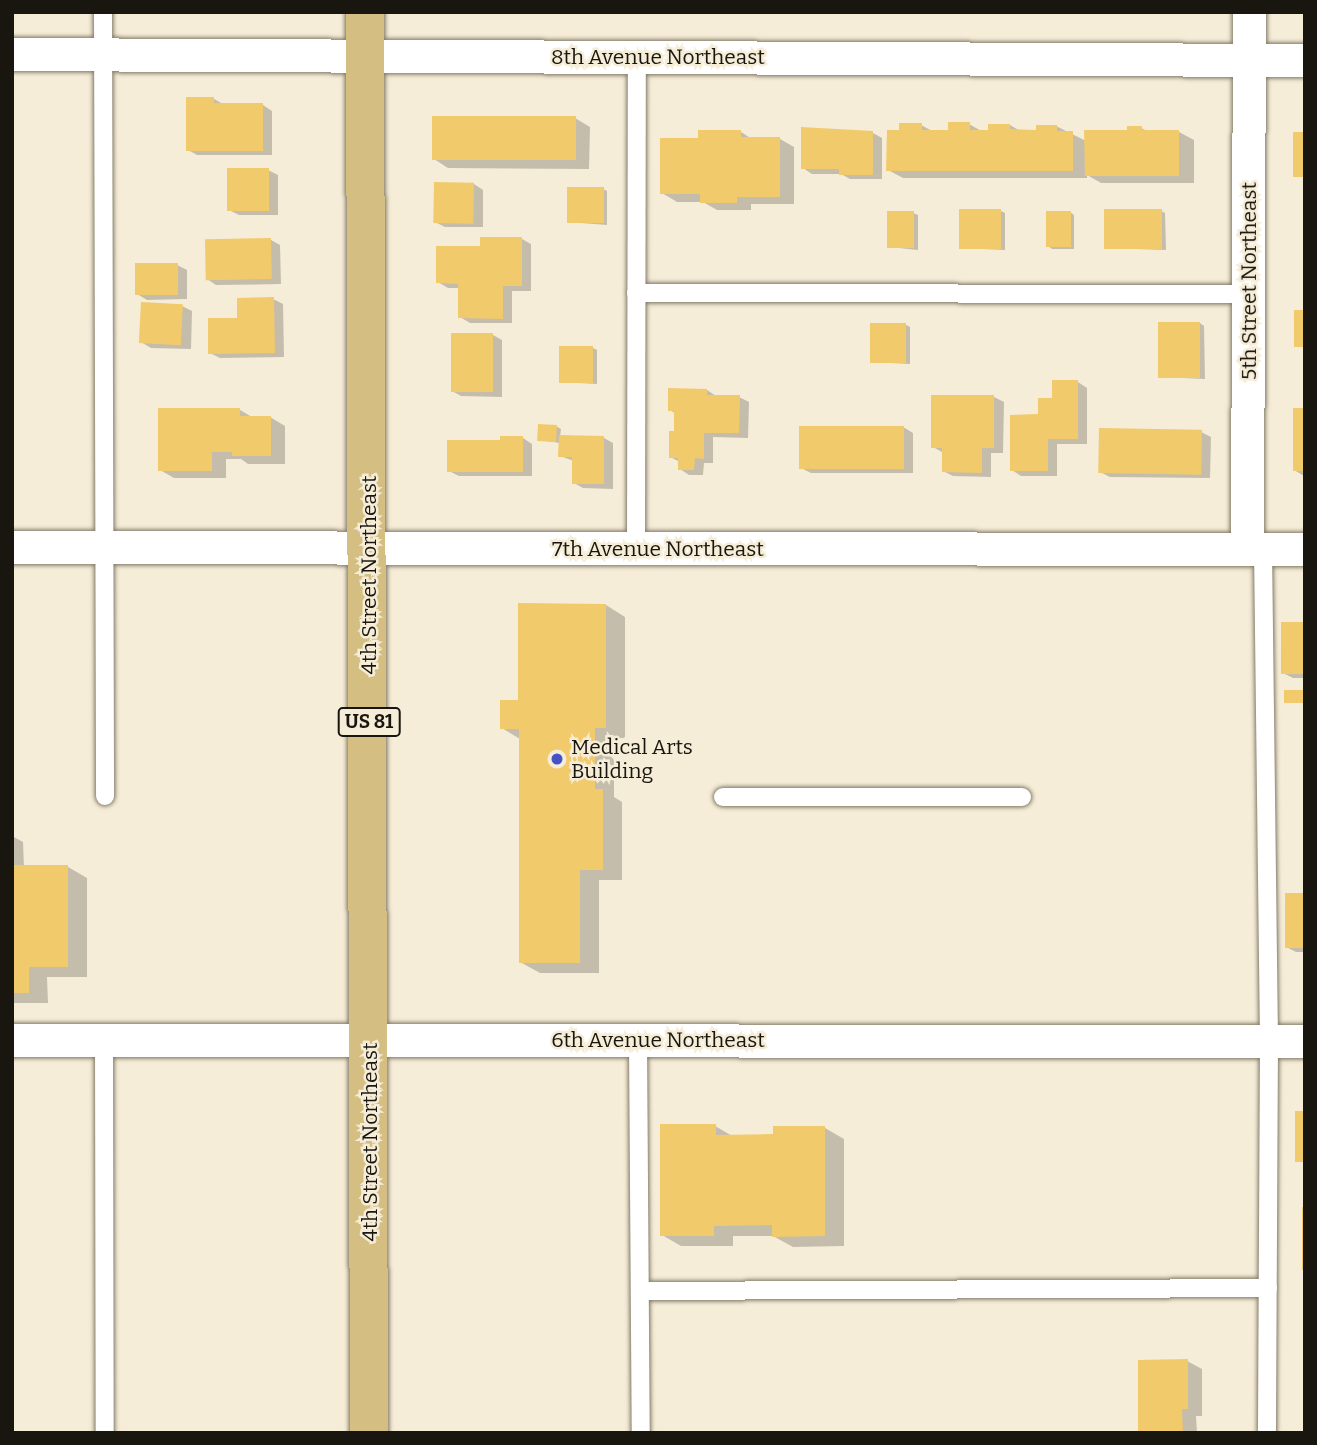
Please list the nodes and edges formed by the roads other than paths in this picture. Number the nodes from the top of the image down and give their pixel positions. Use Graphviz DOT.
graph roads {
  1 [pos="103,12"];
  2 [pos="365,12"];
  3 [pos="1249,12"];
  4 [pos="12,54"];
  5 [pos="103,54"];
  6 [pos="365,56"];
  7 [pos="637,57"];
  8 [pos="1248,60"];
  9 [pos="1305,60"];
  10 [pos="636,293"];
  11 [pos="1250,293"];
  12 [pos="12,547"];
  13 [pos="105,548"];
  14 [pos="636,549"];
  15 [pos="1255,549"];
  16 [pos="1305,549"];
  17 [pos="369,550"];
  18 [pos="105,796"];
  19 [pos="723,797"];
  20 [pos="1022,797"];
  21 [pos="12,1040"];
  22 [pos="104,1040"];
  23 [pos="370,1040"];
  24 [pos="638,1040"];
  25 [pos="1269,1041"];
  26 [pos="1305,1041"];
  27 [pos="1268,1288"];
  28 [pos="641,1291"];
  29 [pos="105,1433"];
  30 [pos="369,1433"];
  31 [pos="641,1433"];
  32 [pos="1267,1433"];
  1 -- 5 [label="lane"];
  2 -- 6 [label="main road, 4th Street Northeast / US 81"];
  3 -- 8 [label="street, 5th Street Northeast"];
  4 -- 5 [label="street, 8th Avenue Northeast"];
  5 -- 6 [label="street, 8th Avenue Northeast"];
  5 -- 13 [label="lane"];
  6 -- 7 [label="street, 8th Avenue Northeast"];
  6 -- 17 [label="main road, 4th Street Northeast / US 81"];
  7 -- 8 [label="street, 8th Avenue Northeast"];
  7 -- 10 [label="lane"];
  8 -- 9 [label="street, 8th Avenue Northeast"];
  8 -- 11 [label="street, 5th Street Northeast"];
  10 -- 11 [label="lane"];
  10 -- 14 [label="lane"];
  11 -- 15 [label="street, 5th Street Northeast"];
  12 -- 13 [label="street, 7th Avenue Northeast"];
  13 -- 17 [label="street, 7th Avenue Northeast"];
  13 -- 18 [label="lane"];
  14 -- 15 [label="street, 7th Avenue Northeast"];
  14 -- 17 [label="street, 7th Avenue Northeast"];
  15 -- 16 [label="street, 7th Avenue Northeast"];
  15 -- 25 [label="lane"];
  17 -- 23 [label="main road, 4th Street Northeast / US 81"];
  19 -- 20 [label="lane"];
  21 -- 22 [label="street, 6th Avenue Northeast"];
  22 -- 23 [label="street, 6th Avenue Northeast"];
  22 -- 29 [label="lane"];
  23 -- 24 [label="street, 6th Avenue Northeast"];
  23 -- 30 [label="main road, 4th Street Northeast / US 81"];
  24 -- 25 [label="street, 6th Avenue Northeast"];
  24 -- 28 [label="lane"];
  25 -- 26 [label="street, 6th Avenue Northeast"];
  25 -- 27 [label="lane"];
  27 -- 28 [label="lane"];
  27 -- 32 [label="lane"];
  28 -- 31 [label="lane"];
}
